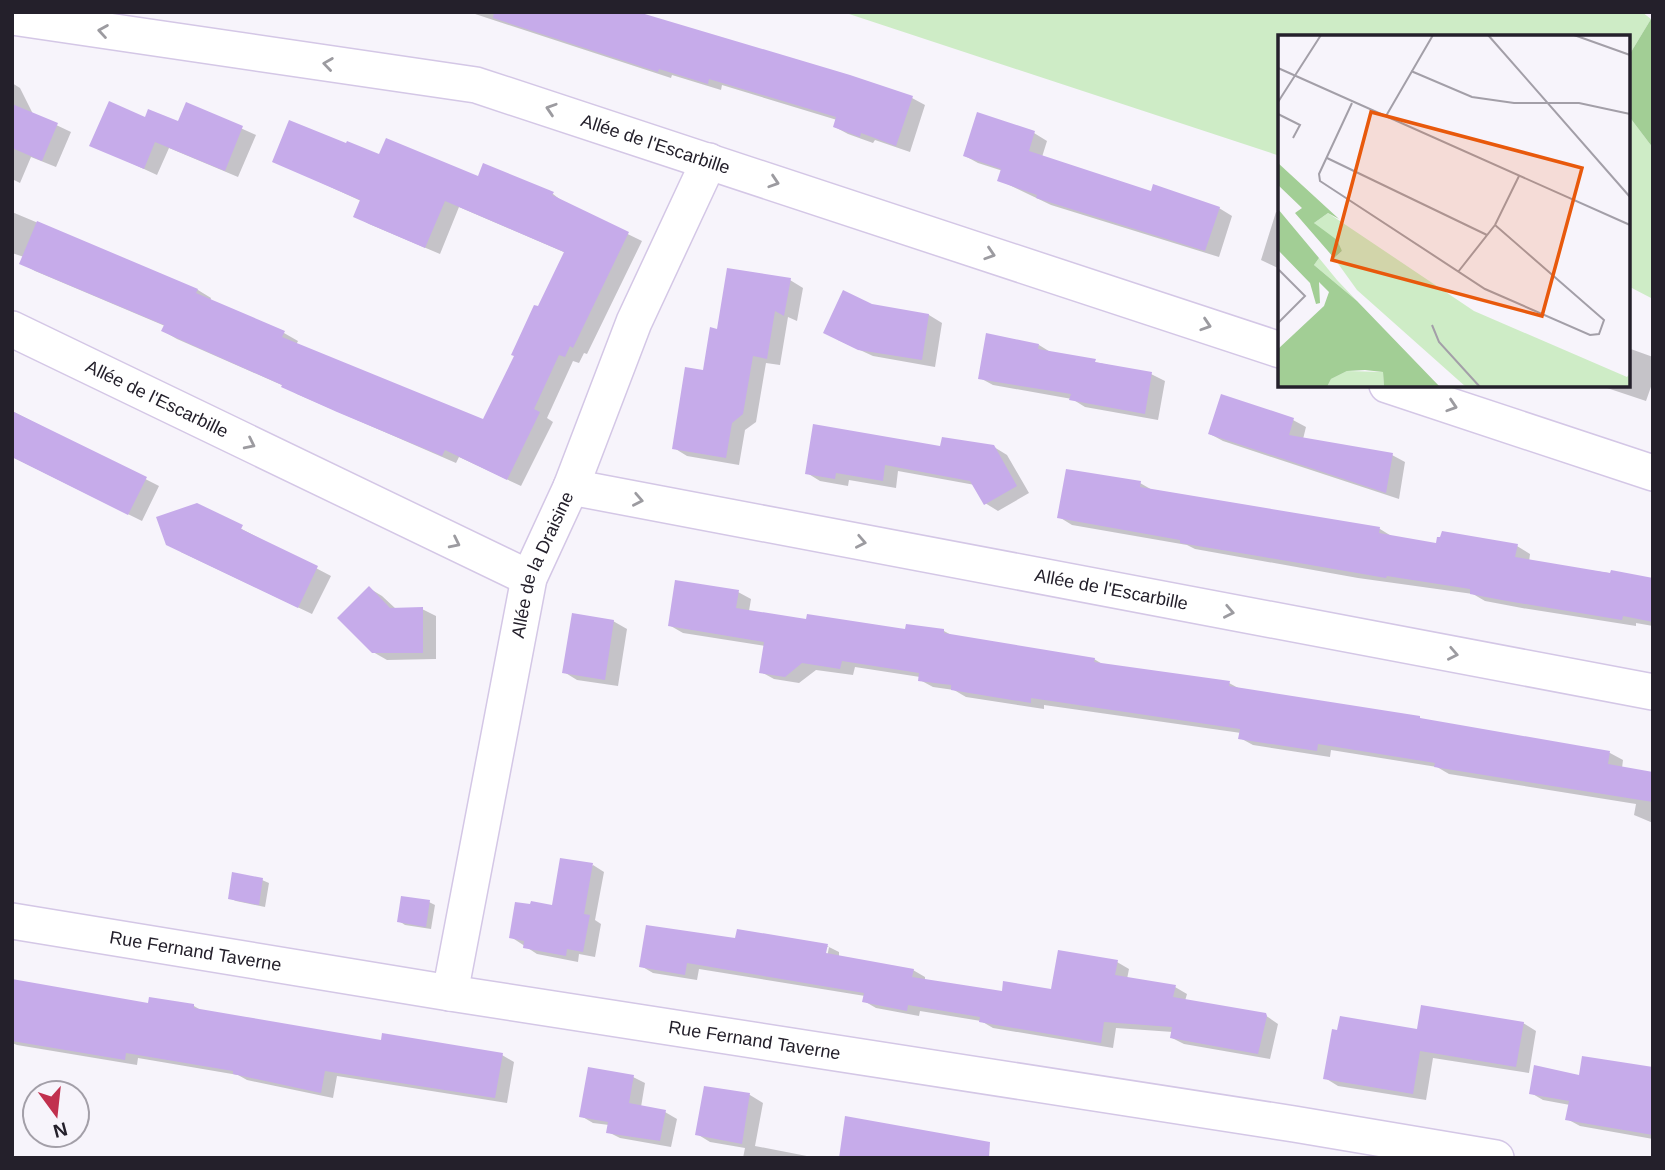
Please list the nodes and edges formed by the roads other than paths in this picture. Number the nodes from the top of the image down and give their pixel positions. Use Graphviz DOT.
graph roads {
  1 [pos="12,17"];
  2 [pos="709,161"];
  3 [pos="12,329"];
  4 [pos="1278,349"];
  5 [pos="1393,387"];
  6 [pos="1653,473"];
  7 [pos="570,487"];
  8 [pos="528,578"];
  9 [pos="1653,692"];
  10 [pos="12,921"];
  11 [pos="450,993"];
  12 [pos="1496,1158"];
  2 -- 1 [label="street, Allée de l'Escarbille, one-way"];
  2 -- 4 [label="street, Allée de l'Escarbille, one-way"];
  2 -- 7 [label="street, Allée de la Draisine"];
  3 -- 8 [label="street, Allée de l'Escarbille, one-way"];
  5 -- 6 [label="street, one-way"];
  7 -- 8 [label="street, Allée de la Draisine"];
  7 -- 9 [label="street, Allée de l'Escarbille, one-way"];
  8 -- 11 [label="street, Allée de la Draisine"];
  10 -- 11 [label="street, Rue Fernand Taverne"];
  11 -- 12 [label="street, Rue Fernand Taverne"];
}
